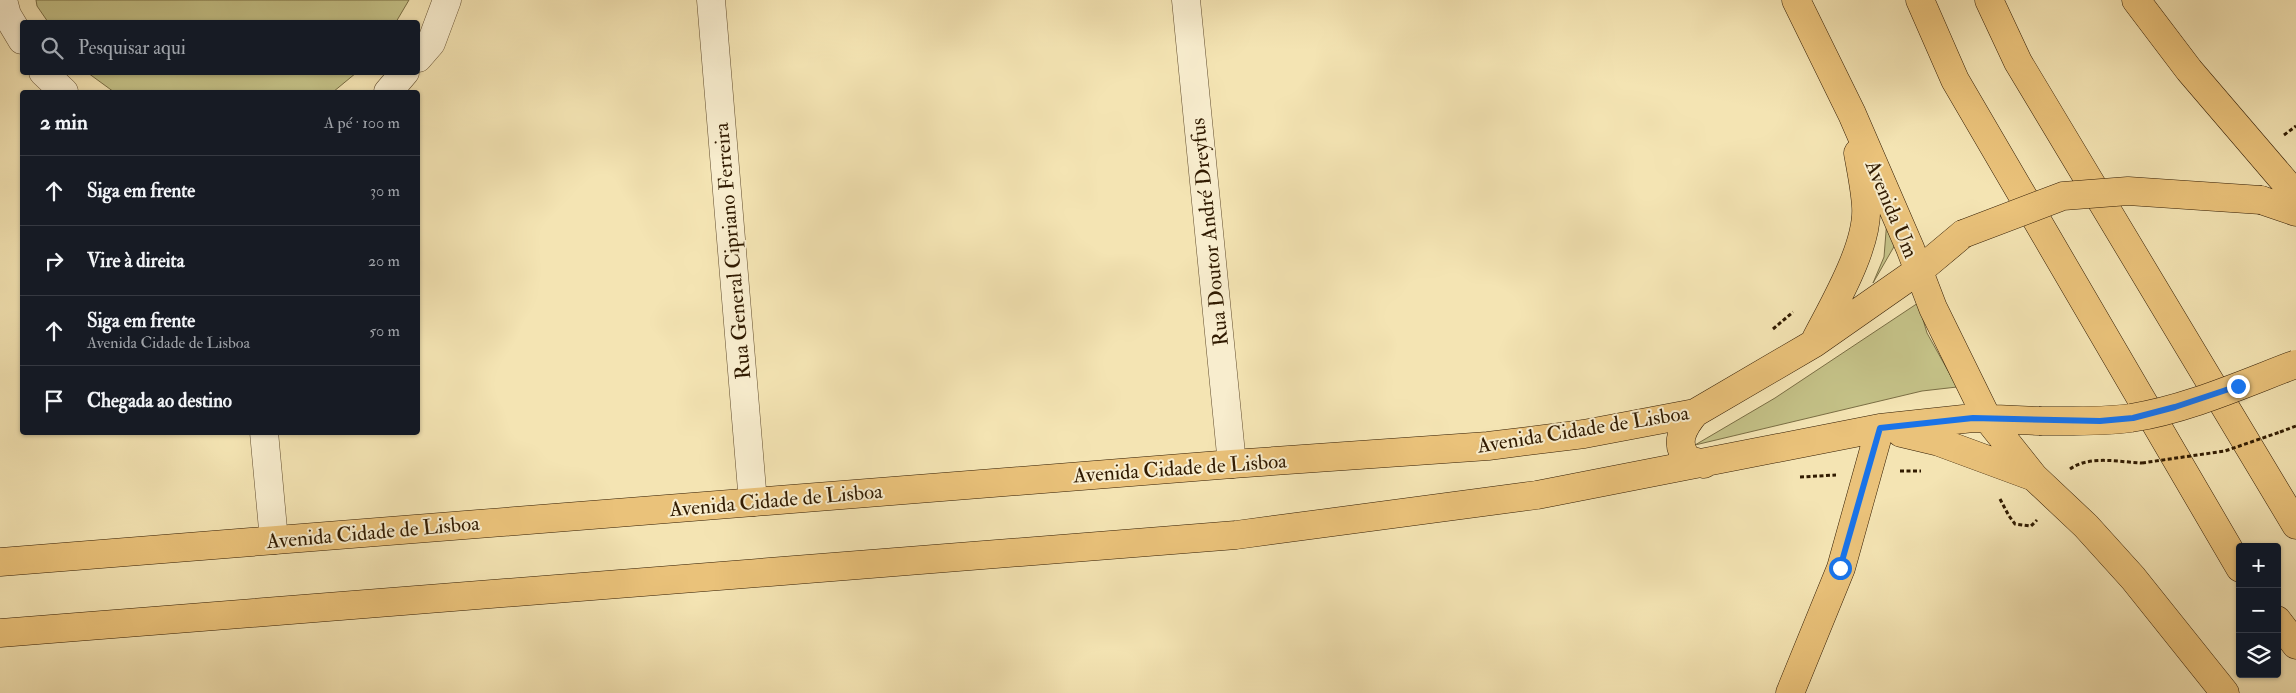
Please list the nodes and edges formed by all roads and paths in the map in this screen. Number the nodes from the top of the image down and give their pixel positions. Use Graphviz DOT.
graph roads {
  1 [pos="3,0"];
  2 [pos="447,0"];
  3 [pos="710,0"];
  4 [pos="1186,0"];
  5 [pos="1796,0"];
  6 [pos="1920,0"];
  7 [pos="1989,0"];
  8 [pos="2136,0"];
  9 [pos="20,37"];
  10 [pos="420,56"];
  11 [pos="46,75"];
  12 [pos="402,75"];
  13 [pos="62,90"];
  14 [pos="390,90"];
  15 [pos="1852,114"];
  16 [pos="2296,126"];
  17 [pos="2260,152"];
  18 [pos="2296,195"];
  19 [pos="2296,212"];
  20 [pos="1918,270"];
  21 [pos="1797,309"];
  22 [pos="1771,331"];
  23 [pos="1813,344"];
  24 [pos="2296,364"];
  25 [pos="1695,413"];
  26 [pos="1987,418"];
  27 [pos="2296,426"];
  28 [pos="1880,428"];
  29 [pos="264,435"];
  30 [pos="1232,464"];
  31 [pos="1704,464"];
  32 [pos="1922,471"];
  33 [pos="1868,473"];
  34 [pos="1796,478"];
  35 [pos="2043,486"];
  36 [pos="1996,494"];
  37 [pos="753,502"];
  38 [pos="2296,525"];
  39 [pos="274,540"];
  40 [pos="2236,561"];
  41 [pos="0,562"];
  42 [pos="2281,625"];
  43 [pos="0,633"];
  44 [pos="2296,644"];
  45 [pos="1790,693"];
  46 [pos="2225,693"];
  1 -- 9 [label="street"];
  2 -- 10 [label="street"];
  3 -- 37 [label="street, Rua General Cipriano Ferreira"];
  4 -- 30 [label="street, Rua Doutor André Dreyfus"];
  5 -- 15 [label="main road, Avenida Um"];
  6 -- 40 [label="main road"];
  7 -- 38 [label="main road"];
  8 -- 17 [label="main road"];
  11 -- 13 [label="street"];
  12 -- 14 [label="street"];
  15 -- 20 [label="main road, Avenida Um"];
  15 -- 23 [label="main road"];
  16 -- 17 [label="path"];
  17 -- 18 [label="main road"];
  19 -- 20 [label="main road, Avenida Cidade de Lisboa, bridge"];
  20 -- 23 [label="main road, Avenida Cidade de Lisboa"];
  20 -- 26 [label="main road, Avenida Um"];
  21 -- 22 [label="path"];
  23 -- 25 [label="main road, Avenida Cidade de Lisboa"];
  24 -- 26 [label="main road, bridge"];
  25 -- 30 [label="main road, Avenida Cidade de Lisboa"];
  25 -- 31 [label="main road"];
  26 -- 28 [label="main road"];
  26 -- 35 [label="main road, Avenida Um"];
  27 -- 35 [label="path, bridge"];
  28 -- 31 [label="main road"];
  28 -- 33 [label="main road"];
  28 -- 35 [label="main road"];
  29 -- 39 [label="street"];
  30 -- 37 [label="main road, Avenida Cidade de Lisboa"];
  31 -- 43 [label="main road"];
  32 -- 33 [label="path"];
  33 -- 34 [label="path"];
  33 -- 45 [label="main road"];
  35 -- 36 [label="path"];
  35 -- 46 [label="main road"];
  37 -- 39 [label="main road, Avenida Cidade de Lisboa"];
  39 -- 41 [label="main road, Avenida Cidade de Lisboa"];
  42 -- 44 [label="main road"];
}
